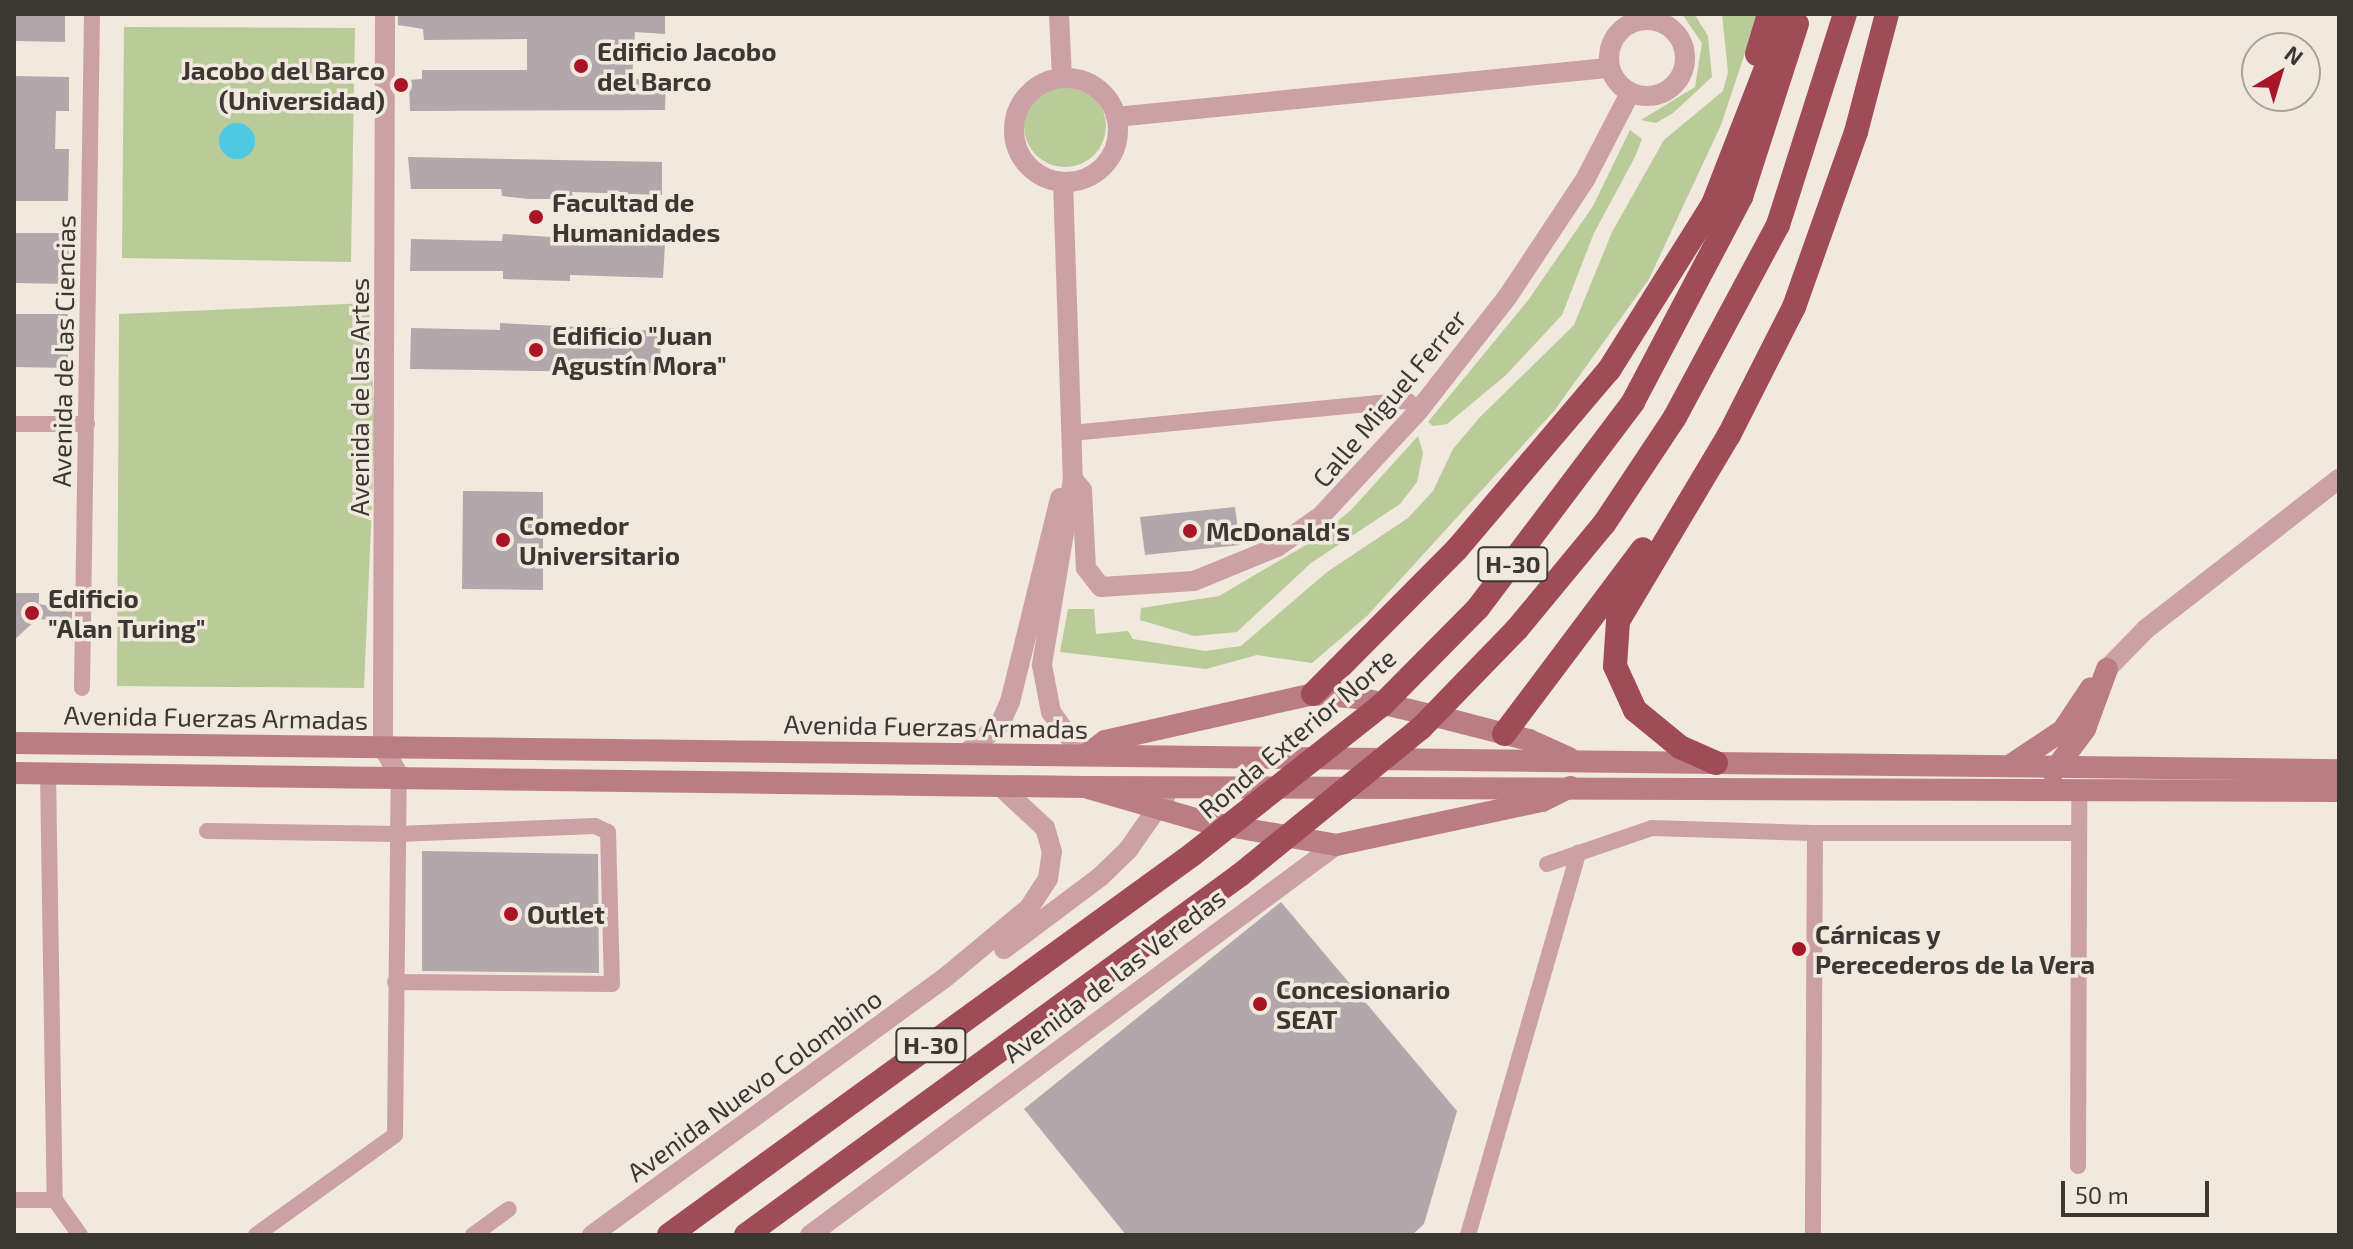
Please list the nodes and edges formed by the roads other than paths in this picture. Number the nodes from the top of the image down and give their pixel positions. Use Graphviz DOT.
graph roads {
  1 [pos="92,14"];
  2 [pos="385,14"];
  3 [pos="1059,14"];
  4 [pos="1769,14"];
  5 [pos="1787,14"];
  6 [pos="1799,14"];
  7 [pos="1845,14"];
  8 [pos="1887,14"];
  9 [pos="1651,17"];
  10 [pos="1610,68"];
  11 [pos="1062,78"];
  12 [pos="1630,93"];
  13 [pos="1116,117"];
  14 [pos="1063,182"];
  15 [pos="1678,260"];
  16 [pos="1419,410"];
  17 [pos="14,424"];
  18 [pos="87,424"];
  19 [pos="1072,433"];
  20 [pos="1072,470"];
  21 [pos="1700,479"];
  22 [pos="2339,479"];
  23 [pos="2107,669"];
  24 [pos="82,688"];
  25 [pos="1313,694"];
  26 [pos="1218,717"];
  27 [pos="1451,720"];
  28 [pos="2085,729"];
  29 [pos="1504,734"];
  30 [pos="14,743"];
  31 [pos="49,743"];
  32 [pos="383,747"];
  33 [pos="965,754"];
  34 [pos="1084,755"];
  35 [pos="1185,757"];
  36 [pos="1481,760"];
  37 [pos="1716,763"];
  38 [pos="2009,767"];
  39 [pos="2059,767"];
  40 [pos="2115,769"];
  41 [pos="2267,769"];
  42 [pos="2339,770"];
  43 [pos="14,773"];
  44 [pos="48,773"];
  45 [pos="1577,773"];
  46 [pos="278,775"];
  47 [pos="399,776"];
  48 [pos="2339,781"];
  49 [pos="1181,782"];
  50 [pos="1474,784"];
  51 [pos="999,785"];
  52 [pos="1083,787"];
  53 [pos="1957,788"];
  54 [pos="2079,789"];
  55 [pos="2339,791"];
  56 [pos="1159,809"];
  57 [pos="1206,822"];
  58 [pos="1444,822"];
  59 [pos="207,831"];
  60 [pos="1815,833"];
  61 [pos="2078,833"];
  62 [pos="398,834"];
  63 [pos="1336,845"];
  64 [pos="1578,853"];
  65 [pos="1547,864"];
  66 [pos="947,976"];
  67 [pos="395,982"];
  68 [pos="2078,1166"];
  69 [pos="14,1200"];
  70 [pos="55,1200"];
  71 [pos="509,1209"];
  72 [pos="80,1235"];
  73 [pos="256,1235"];
  74 [pos="473,1235"];
  75 [pos="592,1235"];
  76 [pos="669,1235"];
  77 [pos="746,1235"];
  78 [pos="810,1235"];
  79 [pos="1468,1235"];
  80 [pos="1813,1235"];
  1 -- 18 [label="street, Avenida de las Ciencias"];
  2 -- 32 [label="street, Avenida de las Artes"];
  3 -- 11 [label="street"];
  4 -- 15 [label="highway"];
  5 -- 15 [label="highway"];
  6 -- 76 [label="highway, Ronda Exterior Norte / H-30, bridge"];
  7 -- 77 [label="highway, H-30, bridge"];
  8 -- 21 [label="highway"];
  9 -- 10 [label="street"];
  9 -- 12 [label="street"];
  10 -- 12 [label="street"];
  10 -- 13 [label="street"];
  11 -- 13 [label="street"];
  11 -- 14 [label="street"];
  12 -- 16 [label="street, Calle Miguel Ferrer"];
  13 -- 14 [label="street"];
  14 -- 19 [label="street"];
  15 -- 25 [label="highway"];
  16 -- 19 [label="street"];
  16 -- 20 [label="street, Calle Miguel Ferrer"];
  17 -- 18 [label="street"];
  18 -- 24 [label="street, Avenida de las Ciencias"];
  19 -- 20 [label="street"];
  20 -- 33 [label="street"];
  20 -- 34 [label="street"];
  21 -- 29 [label="highway"];
  21 -- 37 [label="highway"];
  22 -- 23 [label="street"];
  23 -- 28 [label="main road"];
  23 -- 38 [label="main road"];
  25 -- 26 [label="main road"];
  25 -- 27 [label="main road"];
  26 -- 34 [label="main road"];
  26 -- 35 [label="main road"];
  27 -- 29 [label="main road"];
  27 -- 36 [label="main road"];
  28 -- 39 [label="main road"];
  28 -- 40 [label="main road"];
  29 -- 36 [label="main road"];
  29 -- 45 [label="main road"];
  30 -- 31 [label="main road, Avenida Fuerzas Armadas"];
  31 -- 32 [label="main road, Avenida Fuerzas Armadas"];
  31 -- 44 [label="main road, Avenida Fuerzas Armadas"];
  32 -- 33 [label="main road, Avenida Fuerzas Armadas"];
  32 -- 46 [label="main road, Avenida Fuerzas Armadas"];
  32 -- 47 [label="street, Avenida de las Artes"];
  33 -- 34 [label="main road, Avenida Fuerzas Armadas"];
  34 -- 35 [label="main road, Avenida Fuerzas Armadas"];
  35 -- 36 [label="main road, Avenida Fuerzas Armadas"];
  35 -- 49 [label="main road"];
  36 -- 45 [label="main road, Avenida Fuerzas Armadas"];
  36 -- 50 [label="main road"];
  37 -- 38 [label="main road"];
  37 -- 45 [label="main road"];
  38 -- 39 [label="main road"];
  39 -- 40 [label="main road"];
  39 -- 53 [label="main road"];
  40 -- 41 [label="main road"];
  41 -- 42 [label="main road"];
  41 -- 48 [label="main road"];
  43 -- 44 [label="main road, Avenida Fuerzas Armadas"];
  44 -- 46 [label="main road, Avenida Fuerzas Armadas"];
  44 -- 70 [label="street"];
  45 -- 50 [label="main road, Avenida Fuerzas Armadas"];
  45 -- 53 [label="main road"];
  45 -- 58 [label="main road"];
  46 -- 47 [label="main road, Avenida Fuerzas Armadas"];
  47 -- 51 [label="main road, Avenida Fuerzas Armadas"];
  47 -- 62 [label="street"];
  49 -- 50 [label="main road, Avenida Fuerzas Armadas"];
  49 -- 52 [label="main road, Avenida Fuerzas Armadas"];
  49 -- 56 [label="street, Avenida Nuevo Colombino"];
  49 -- 57 [label="main road"];
  50 -- 58 [label="main road"];
  51 -- 52 [label="main road, Avenida Fuerzas Armadas"];
  51 -- 66 [label="street, Avenida Nuevo Colombino"];
  52 -- 56 [label="main road"];
  53 -- 54 [label="main road"];
  54 -- 55 [label="main road"];
  54 -- 61 [label="street"];
  56 -- 57 [label="main road"];
  56 -- 66 [label="street, Avenida Nuevo Colombino"];
  57 -- 63 [label="main road"];
  58 -- 63 [label="main road"];
  59 -- 62 [label="street"];
  60 -- 61 [label="street"];
  60 -- 64 [label="street"];
  60 -- 80 [label="street"];
  61 -- 68 [label="street"];
  62 -- 67 [label="street"];
  62 -- 67 [label="street"];
  63 -- 78 [label="street, Avenida de las Veredas"];
  64 -- 65 [label="street"];
  64 -- 79 [label="street"];
  66 -- 75 [label="street, Avenida Nuevo Colombino"];
  67 -- 73 [label="street"];
  69 -- 70 [label="street"];
  70 -- 72 [label="street"];
  71 -- 74 [label="street"];
}
